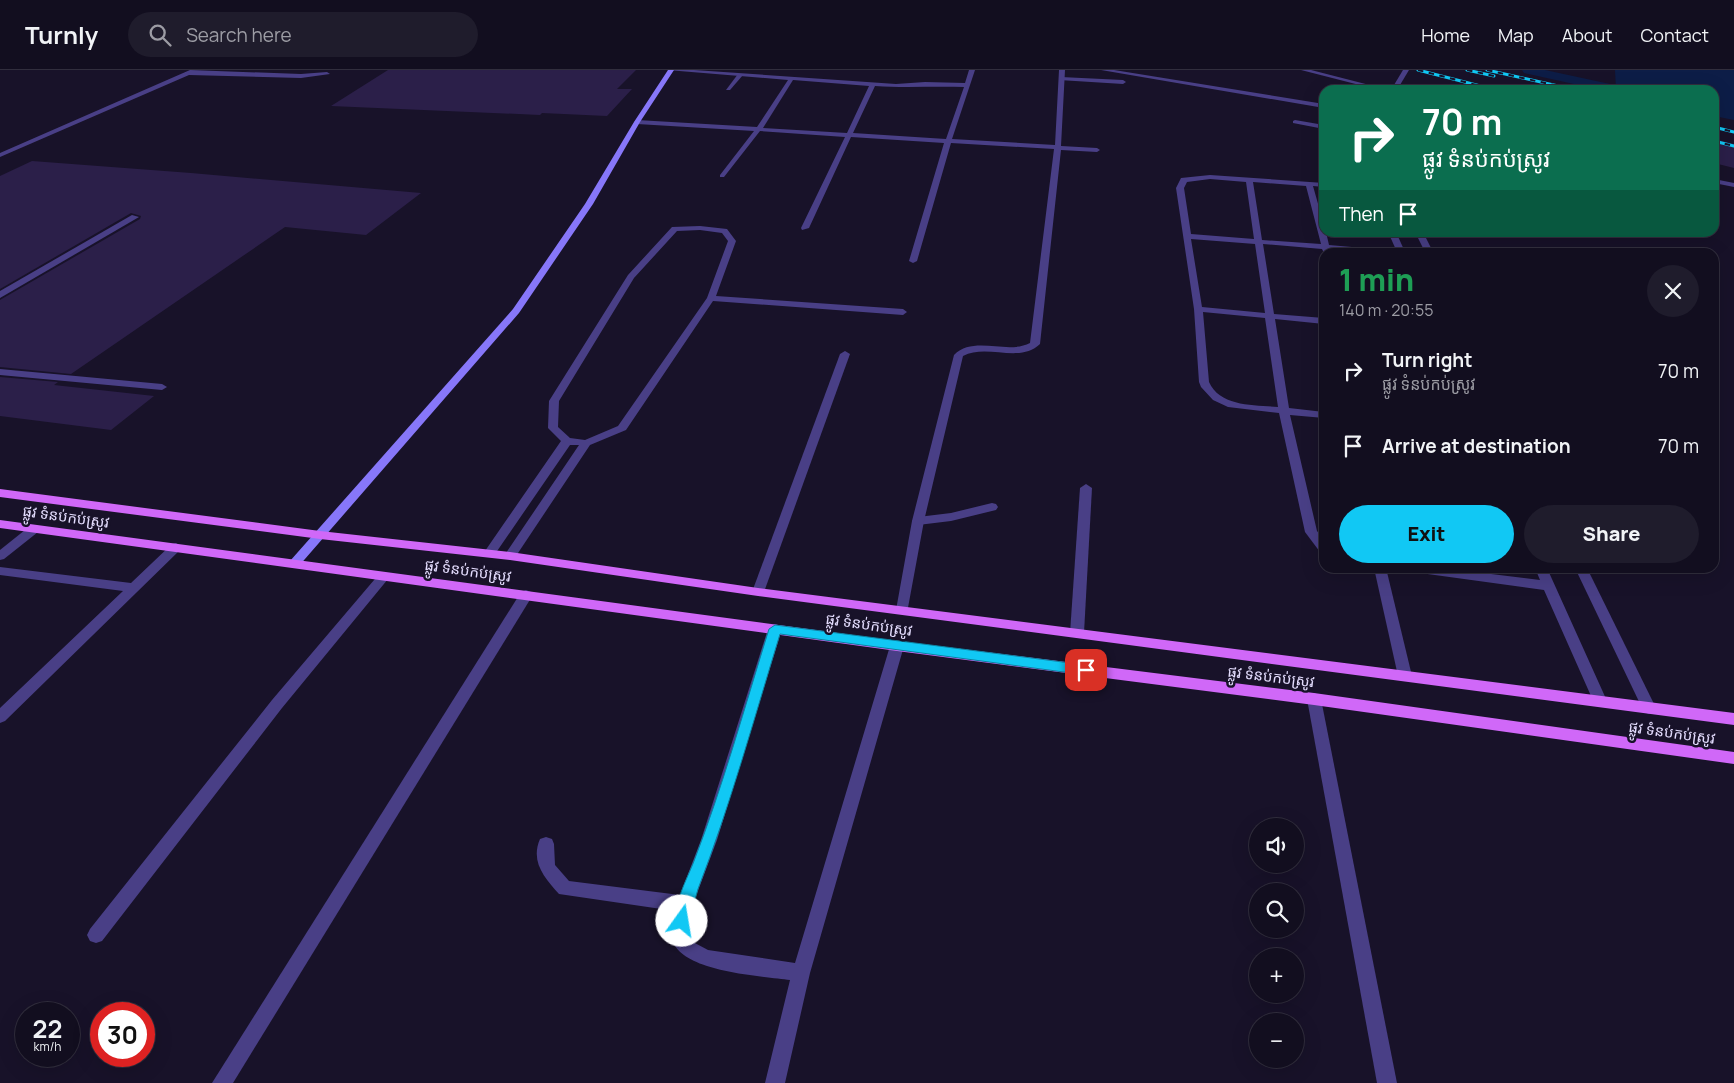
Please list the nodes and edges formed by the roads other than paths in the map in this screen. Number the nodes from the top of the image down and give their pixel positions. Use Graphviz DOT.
graph roads {
  1 [pos="670,70"];
  2 [pos="792,70"];
  3 [pos="972,70"];
  4 [pos="1104,70"];
  5 [pos="1304,70"];
  6 [pos="1406,70"];
  7 [pos="192,71"];
  8 [pos="326,74"];
  9 [pos="1062,74"];
  10 [pos="740,75"];
  11 [pos="789,78"];
  12 [pos="1123,82"];
  13 [pos="873,84"];
  14 [pos="966,84"];
  15 [pos="1366,85"];
  16 [pos="1397,85"];
  17 [pos="728,89"];
  18 [pos="1319,105"];
  19 [pos="637,122"];
  20 [pos="1295,122"];
  21 [pos="1319,125"];
  22 [pos="758,130"];
  23 [pos="849,135"];
  24 [pos="948,142"];
  25 [pos="1058,148"];
  26 [pos="1097,150"];
  27 [pos="0,154"];
  28 [pos="722,176"];
  29 [pos="1249,180"];
  30 [pos="1719,182"];
  31 [pos="1309,184"];
  32 [pos="1319,185"];
  33 [pos="1734,185"];
  34 [pos="134,217"];
  35 [pos="1319,221"];
  36 [pos="805,228"];
  37 [pos="1187,236"];
  38 [pos="1259,242"];
  39 [pos="1319,249"];
  40 [pos="913,261"];
  41 [pos="0,295"];
  42 [pos="711,298"];
  43 [pos="1198,308"];
  44 [pos="903,312"];
  45 [pos="1271,316"];
  46 [pos="1319,321"];
  47 [pos="845,354"];
  48 [pos="0,372"];
  49 [pos="162,387"];
  50 [pos="1284,411"];
  51 [pos="1319,414"];
  52 [pos="567,441"];
  53 [pos="586,443"];
  54 [pos="1086,488"];
  55 [pos="0,493"];
  56 [pos="992,507"];
  57 [pos="918,521"];
  58 [pos="0,524"];
  59 [pos="34,529"];
  60 [pos="320,534"];
  61 [pos="1319,542"];
  62 [pos="176,548"];
  63 [pos="488,554"];
  64 [pos="0,556"];
  65 [pos="510,556"];
  66 [pos="294,564"];
  67 [pos="0,571"];
  68 [pos="1381,573"];
  69 [pos="1457,573"];
  70 [pos="1544,573"];
  71 [pos="1584,573"];
  72 [pos="384,576"];
  73 [pos="1550,586"];
  74 [pos="133,588"];
  75 [pos="758,592"];
  76 [pos="526,595"];
  77 [pos="902,610"];
  78 [pos="775,629"];
  79 [pos="1077,633"];
  80 [pos="897,646"];
  81 [pos="1405,676"];
  82 [pos="1314,699"];
  83 [pos="1600,701"];
  84 [pos="1649,708"];
  85 [pos="0,718"];
  86 [pos="1734,719"];
  87 [pos="1734,758"];
  88 [pos="546,844"];
  89 [pos="685,904"];
  90 [pos="96,935"];
  91 [pos="801,973"];
  92 [pos="222,1083"];
  93 [pos="775,1083"];
  94 [pos="1387,1083"];
  1 -- 10 [label="street"];
  1 -- 19 [label="street"];
  2 -- 11 [label="street"];
  3 -- 14 [label="street"];
  4 -- 18 [label="street"];
  5 -- 15 [label="street"];
  6 -- 16 [label="street"];
  7 -- 8 [label="street"];
  7 -- 27 [label="street"];
  9 -- 12 [label="street"];
  9 -- 25 [label="street"];
  10 -- 11 [label="street"];
  10 -- 17 [label="street"];
  11 -- 13 [label="street"];
  11 -- 22 [label="street"];
  13 -- 14 [label="street"];
  13 -- 23 [label="street"];
  14 -- 24 [label="street"];
  19 -- 22 [label="street"];
  19 -- 60 [label="street"];
  20 -- 21 [label="street"];
  22 -- 23 [label="street"];
  22 -- 28 [label="street"];
  23 -- 24 [label="street"];
  23 -- 36 [label="street"];
  24 -- 25 [label="street"];
  24 -- 40 [label="street"];
  25 -- 26 [label="street"];
  25 -- 57 [label="street"];
  29 -- 31 [label="street"];
  29 -- 37 [label="street"];
  29 -- 38 [label="street"];
  30 -- 33 [label="street"];
  31 -- 32 [label="street"];
  31 -- 35 [label="street"];
  34 -- 41 [label="street"];
  37 -- 38 [label="street"];
  37 -- 43 [label="street"];
  38 -- 39 [label="street"];
  38 -- 45 [label="street"];
  42 -- 44 [label="street"];
  42 -- 52 [label="street"];
  42 -- 53 [label="street"];
  43 -- 45 [label="street"];
  43 -- 50 [label="street"];
  45 -- 46 [label="street"];
  45 -- 50 [label="street"];
  47 -- 75 [label="street"];
  48 -- 49 [label="street"];
  50 -- 51 [label="street"];
  50 -- 61 [label="street"];
  52 -- 53 [label="street"];
  52 -- 63 [label="street"];
  53 -- 65 [label="street"];
  54 -- 79 [label="street"];
  55 -- 60 [label="main road, ផ្លូវ ទំនប់កប់ស្រូវ"];
  56 -- 57 [label="street"];
  57 -- 77 [label="street"];
  58 -- 59 [label="main road, ផ្លូវ ទំនប់កប់ស្រូវ"];
  59 -- 62 [label="main road, ផ្លូវ ទំនប់កប់ស្រូវ"];
  59 -- 64 [label="street"];
  60 -- 63 [label="main road, ផ្លូវ ទំនប់កប់ស្រូវ"];
  60 -- 66 [label="street"];
  62 -- 66 [label="main road, ផ្លូវ ទំនប់កប់ស្រូវ"];
  62 -- 74 [label="street"];
  63 -- 65 [label="main road, ផ្លូវ ទំនប់កប់ស្រូវ"];
  65 -- 75 [label="main road, ផ្លូវ ទំនប់កប់ស្រូវ"];
  66 -- 72 [label="main road, ផ្លូវ ទំនប់កប់ស្រូវ"];
  67 -- 74 [label="street"];
  68 -- 81 [label="street"];
  69 -- 73 [label="street"];
  70 -- 73 [label="street"];
  71 -- 84 [label="street"];
  72 -- 76 [label="main road, ផ្លូវ ទំនប់កប់ស្រូវ"];
  72 -- 90 [label="street"];
  73 -- 83 [label="street"];
  74 -- 85 [label="street"];
  75 -- 77 [label="main road, ផ្លូវ ទំនប់កប់ស្រូវ"];
  76 -- 78 [label="main road, ផ្លូវ ទំនប់កប់ស្រូវ"];
  76 -- 92 [label="street"];
  77 -- 79 [label="main road, ផ្លូវ ទំនប់កប់ស្រូវ"];
  78 -- 80 [label="main road, ផ្លូវ ទំនប់កប់ស្រូវ"];
  78 -- 89 [label="street"];
  79 -- 81 [label="main road, ផ្លូវ ទំនប់កប់ស្រូវ"];
  80 -- 82 [label="main road, ផ្លូវ ទំនប់កប់ស្រូវ"];
  80 -- 91 [label="street"];
  81 -- 83 [label="main road, ផ្លូវ ទំនប់កប់ស្រូវ"];
  82 -- 87 [label="main road, ផ្លូវ ទំនប់កប់ស្រូវ"];
  82 -- 94 [label="street"];
  83 -- 84 [label="main road, ផ្លូវ ទំនប់កប់ស្រូវ"];
  84 -- 86 [label="main road, ផ្លូវ ទំនប់កប់ស្រូវ"];
  88 -- 89 [label="street"];
  89 -- 91 [label="street"];
  91 -- 93 [label="street"];
}
